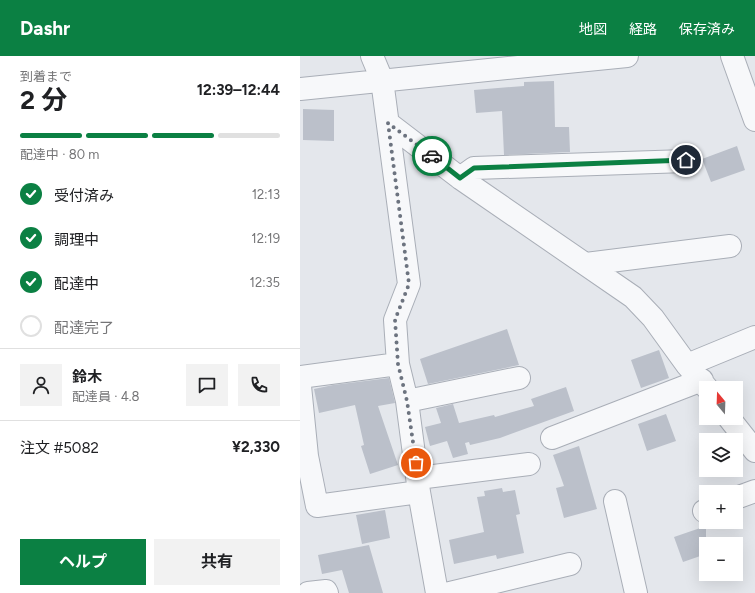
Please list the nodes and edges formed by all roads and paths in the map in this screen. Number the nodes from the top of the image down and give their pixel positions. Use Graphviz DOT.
graph roads {
  1 [pos="372,56"];
  2 [pos="627,56"];
  3 [pos="732,56"];
  4 [pos="553,59"];
  5 [pos="382,80"];
  6 [pos="300,89"];
  7 [pos="755,120"];
  8 [pos="388,123"];
  9 [pos="686,160"];
  10 [pos="460,178"];
  11 [pos="730,246"];
  12 [pos="586,264"];
  13 [pos="755,337"];
  14 [pos="398,364"];
  15 [pos="300,376"];
  16 [pos="519,378"];
  17 [pos="699,378"];
  18 [pos="300,386"];
  19 [pos="407,401"];
  20 [pos="735,425"];
  21 [pos="552,438"];
  22 [pos="753,446"];
  23 [pos="529,464"];
  24 [pos="419,485"];
  25 [pos="755,490"];
  26 [pos="743,495"];
  27 [pos="615,501"];
  28 [pos="570,564"];
  29 [pos="308,593"];
  30 [pos="327,593"];
  31 [pos="437,593"];
  32 [pos="450,593"];
  33 [pos="636,593"];
  1 -- 5 [label="street"];
  2 -- 4 [label="street"];
  3 -- 7 [label="street"];
  4 -- 5 [label="street"];
  5 -- 6 [label="street"];
  5 -- 8 [label="street"];
  8 -- 10 [label="street"];
  8 -- 14 [label="street"];
  9 -- 10 [label="street"];
  10 -- 12 [label="street"];
  11 -- 12 [label="street"];
  12 -- 17 [label="street"];
  13 -- 17 [label="street"];
  14 -- 15 [label="street"];
  14 -- 19 [label="street"];
  16 -- 19 [label="street"];
  17 -- 21 [label="street"];
  18 -- 24 [label="street"];
  19 -- 24 [label="street"];
  20 -- 22 [label="street"];
  23 -- 24 [label="street"];
  24 -- 31 [label="street"];
  25 -- 26 [label="street"];
  27 -- 33 [label="street"];
  28 -- 32 [label="street"];
  29 -- 30 [label="street"];
}
